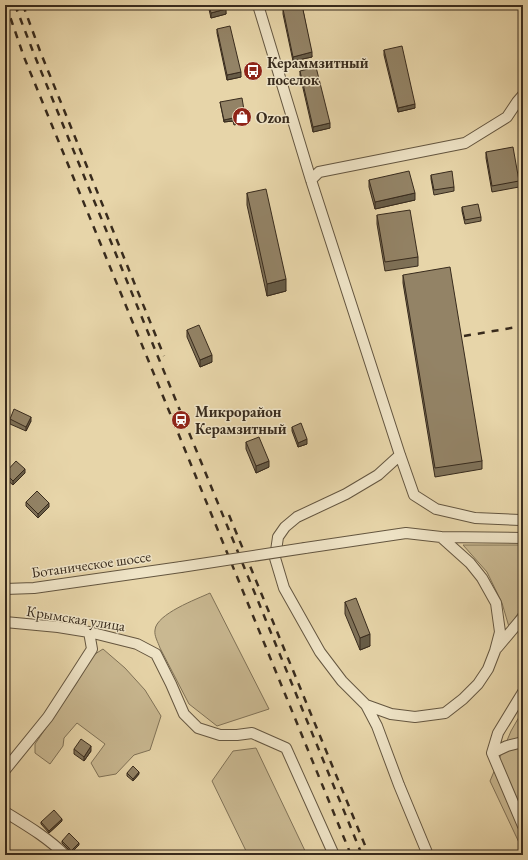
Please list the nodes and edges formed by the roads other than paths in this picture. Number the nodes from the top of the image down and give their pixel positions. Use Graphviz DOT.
graph roads {
  1 [pos="258,5"];
  2 [pos="523,95"];
  3 [pos="311,180"];
  4 [pos="400,455"];
  5 [pos="523,521"];
  6 [pos="441,537"];
  7 [pos="523,538"];
  8 [pos="5,589"];
  9 [pos="523,617"];
  10 [pos="5,622"];
  11 [pos="89,632"];
  12 [pos="495,651"];
  13 [pos="523,692"];
  14 [pos="366,705"];
  15 [pos="523,742"];
  16 [pos="492,753"];
  17 [pos="5,770"];
  18 [pos="5,812"];
  19 [pos="523,826"];
  20 [pos="65,855"];
  21 [pos="334,855"];
  22 [pos="428,855"];
  1 -- 3 [label="street"];
  2 -- 3 [label="street"];
  3 -- 4 [label="street"];
  4 -- 5 [label="street"];
  4 -- 14 [label="street"];
  6 -- 7 [label="street, Ботаническое шоссе"];
  6 -- 8 [label="street, Ботаническое шоссе, bridge"];
  6 -- 12 [label="street"];
  9 -- 12 [label="street"];
  10 -- 11 [label="street, Крымская улица"];
  11 -- 17 [label="street"];
  11 -- 21 [label="street, Крымская улица"];
  12 -- 14 [label="street"];
  13 -- 16 [label="street"];
  14 -- 22 [label="street"];
  15 -- 16 [label="street"];
  16 -- 19 [label="street"];
  18 -- 20 [label="street"];
}
